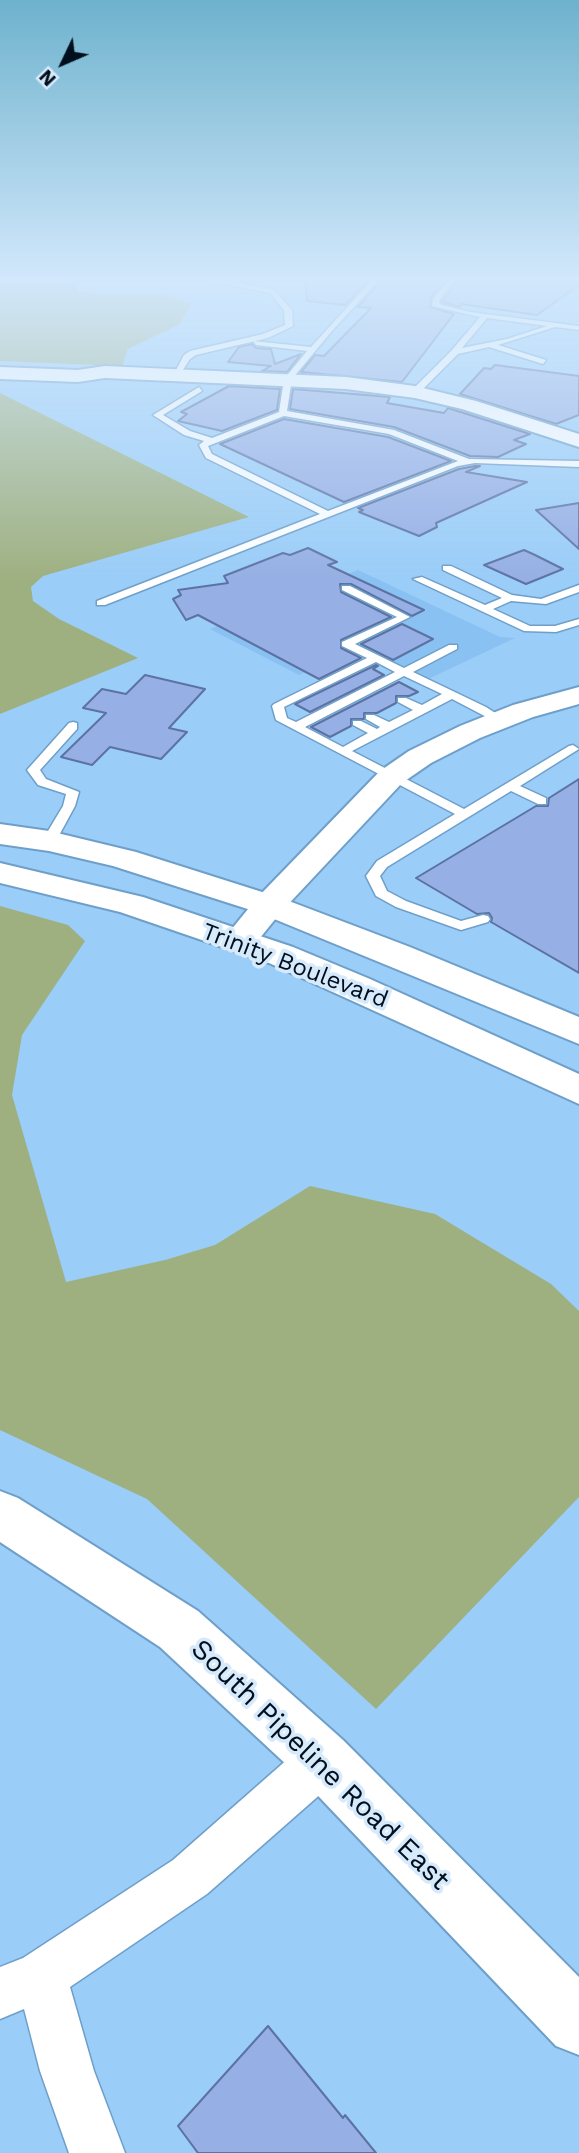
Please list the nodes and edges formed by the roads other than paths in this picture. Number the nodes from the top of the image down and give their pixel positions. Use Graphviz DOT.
graph roads {
  1 [pos="288,380"];
  2 [pos="304,380"];
  3 [pos="426,380"];
  4 [pos="199,390"];
  5 [pos="415,391"];
  6 [pos="283,413"];
  7 [pos="212,441"];
  8 [pos="579,441"];
  9 [pos="468,462"];
  10 [pos="579,464"];
  11 [pos="327,514"];
  12 [pos="447,568"];
  13 [pos="418,579"];
  14 [pos="346,588"];
  15 [pos="579,588"];
  16 [pos="510,598"];
  17 [pos="101,603"];
  18 [pos="483,610"];
  19 [pos="579,622"];
  20 [pos="453,647"];
  21 [pos="374,659"];
  22 [pos="406,672"];
  23 [pos="452,694"];
  24 [pos="579,695"];
  25 [pos="392,706"];
  26 [pos="411,715"];
  27 [pos="500,720"];
  28 [pos="358,723"];
  29 [pos="73,726"];
  30 [pos="296,727"];
  31 [pos="377,733"];
  32 [pos="573,749"];
  33 [pos="342,752"];
  34 [pos="391,777"];
  35 [pos="511,786"];
  36 [pos="542,802"];
  37 [pos="464,814"];
  38 [pos="0,834"];
  39 [pos="49,841"];
  40 [pos="0,873"];
  41 [pos="269,905"];
  42 [pos="483,919"];
  43 [pos="239,941"];
  44 [pos="579,1031"];
  45 [pos="579,1090"];
  46 [pos="0,1514"];
  47 [pos="323,1760"];
  48 [pos="21,1985"];
  49 [pos="579,2023"];
  50 [pos="97,2153"];
  1 -- 6 [label="lane"];
  2 -- 5 [label="street"];
  3 -- 5 [label="lane"];
  4 -- 7 [label="lane"];
  5 -- 8 [label="street"];
  6 -- 7 [label="lane"];
  6 -- 9 [label="lane"];
  7 -- 11 [label="lane"];
  9 -- 10 [label="lane"];
  9 -- 11 [label="lane"];
  11 -- 17 [label="lane"];
  12 -- 16 [label="lane"];
  13 -- 18 [label="lane"];
  14 -- 21 [label="lane"];
  15 -- 16 [label="lane"];
  16 -- 18 [label="lane"];
  18 -- 19 [label="lane"];
  20 -- 22 [label="lane"];
  21 -- 22 [label="lane"];
  21 -- 30 [label="lane"];
  22 -- 23 [label="lane"];
  22 -- 30 [label="lane"];
  23 -- 26 [label="lane"];
  23 -- 27 [label="lane"];
  24 -- 27 [label="street"];
  25 -- 26 [label="lane"];
  25 -- 26 [label="lane"];
  25 -- 26 [label="lane"];
  26 -- 31 [label="lane"];
  27 -- 34 [label="street"];
  28 -- 31 [label="lane"];
  29 -- 39 [label="lane"];
  30 -- 33 [label="lane"];
  31 -- 33 [label="lane"];
  32 -- 35 [label="lane"];
  33 -- 34 [label="lane"];
  34 -- 37 [label="lane"];
  34 -- 41 [label="street"];
  35 -- 36 [label="lane"];
  35 -- 37 [label="lane"];
  37 -- 42 [label="lane"];
  38 -- 39 [label="street, Trinity Boulevard"];
  39 -- 41 [label="street, Trinity Boulevard"];
  40 -- 43 [label="street, Trinity Boulevard"];
  41 -- 43 [label="street"];
  41 -- 44 [label="street, Trinity Boulevard"];
  43 -- 45 [label="street, Trinity Boulevard"];
  46 -- 47 [label="street, South Pipeline Road East"];
  47 -- 48 [label="street"];
  47 -- 49 [label="street, South Pipeline Road East"];
  48 -- 50 [label="street"];
}
